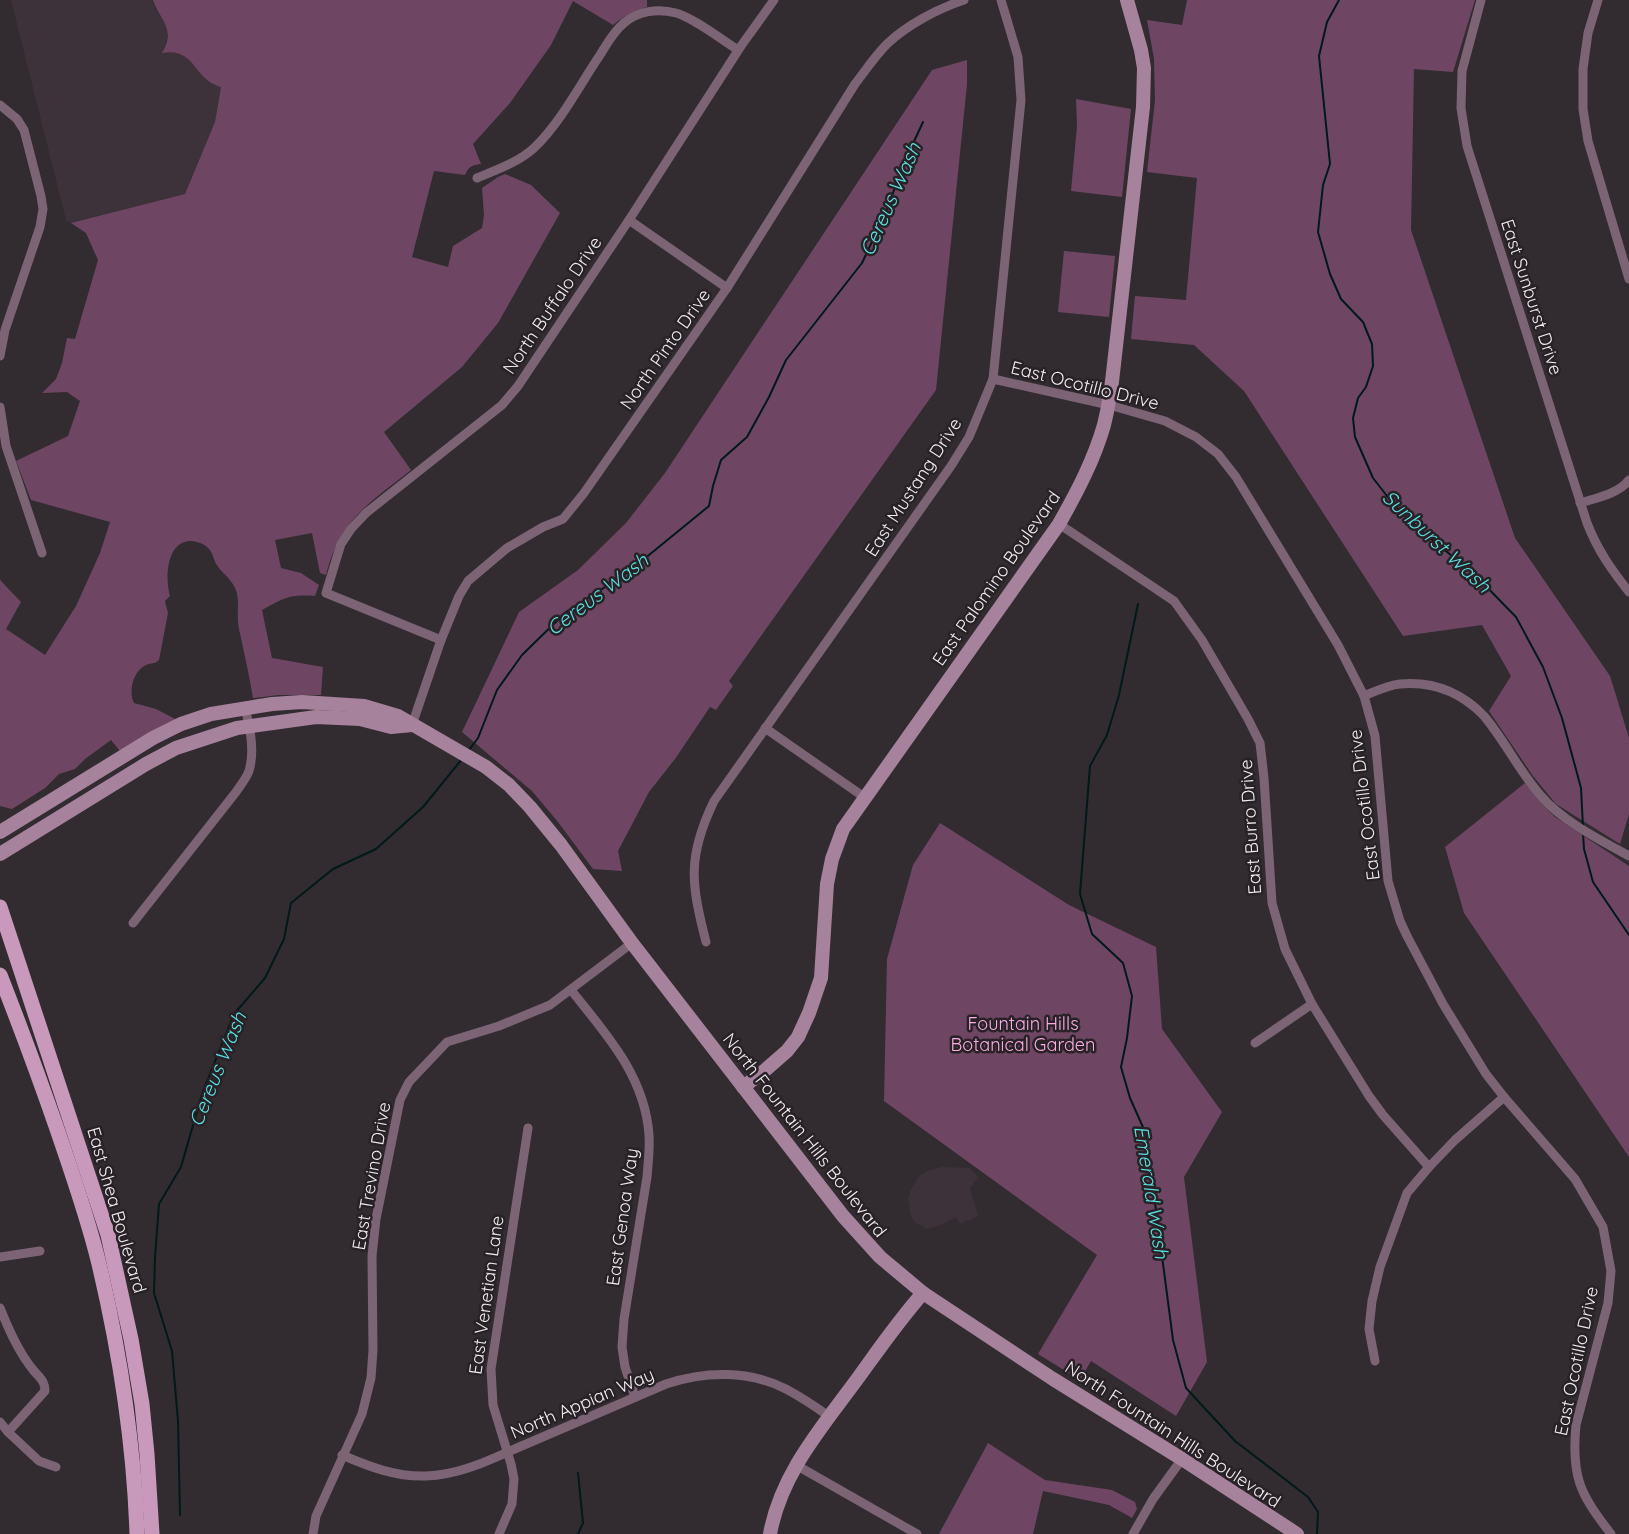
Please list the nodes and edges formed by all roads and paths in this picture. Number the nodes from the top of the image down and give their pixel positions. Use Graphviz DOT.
graph roads {
  1 [pos="774,0"];
  2 [pos="964,0"];
  3 [pos="1001,0"];
  4 [pos="1127,0"];
  5 [pos="1480,0"];
  6 [pos="1598,0"];
  7 [pos="738,50"];
  8 [pos="0,105"];
  9 [pos="477,178"];
  10 [pos="629,220"];
  11 [pos="1629,279"];
  12 [pos="727,288"];
  13 [pos="0,356"];
  14 [pos="993,379"];
  15 [pos="1109,405"];
  16 [pos="0,407"];
  17 [pos="1629,480"];
  18 [pos="1580,503"];
  19 [pos="1059,524"];
  20 [pos="42,553"];
  21 [pos="1629,592"];
  22 [pos="441,640"];
  23 [pos="1364,696"];
  24 [pos="244,708"];
  25 [pos="249,725"];
  26 [pos="412,725"];
  27 [pos="765,728"];
  28 [pos="864,797"];
  29 [pos="0,832"];
  30 [pos="0,854"];
  31 [pos="1629,856"];
  32 [pos="0,907"];
  33 [pos="133,923"];
  34 [pos="706,942"];
  35 [pos="632,943"];
  36 [pos="0,975"];
  37 [pos="571,990"];
  38 [pos="1312,1004"];
  39 [pos="1255,1043"];
  40 [pos="743,1087"];
  41 [pos="1504,1097"];
  42 [pos="528,1128"];
  43 [pos="1429,1167"];
  44 [pos="40,1251"];
  45 [pos="0,1257"];
  46 [pos="922,1293"];
  47 [pos="0,1308"];
  48 [pos="1375,1361"];
  49 [pos="635,1397"];
  50 [pos="830,1417"];
  51 [pos="0,1422"];
  52 [pos="8,1432"];
  53 [pos="508,1452"];
  54 [pos="342,1455"];
  55 [pos="1182,1459"];
  56 [pos="140,1462"];
  57 [pos="796,1465"];
  58 [pos="56,1467"];
  59 [pos="137,1534"];
  60 [pos="152,1534"];
  61 [pos="312,1534"];
  62 [pos="499,1534"];
  63 [pos="770,1534"];
  64 [pos="917,1534"];
  65 [pos="1133,1534"];
  66 [pos="1297,1534"];
  67 [pos="1611,1534"];
  1 -- 7 [label="street, North Buffalo Drive"];
  2 -- 12 [label="street, North Pinto Drive"];
  3 -- 14 [label="street, East Mustang Drive"];
  4 -- 15 [label="main road, East Palomino Boulevard"];
  5 -- 18 [label="street, East Sunburst Drive"];
  6 -- 11 [label="street"];
  7 -- 9 [label="street"];
  7 -- 10 [label="street, North Buffalo Drive"];
  8 -- 13 [label="street"];
  10 -- 12 [label="street"];
  10 -- 22 [label="street, North Buffalo Drive"];
  12 -- 22 [label="street, North Pinto Drive"];
  14 -- 15 [label="street, East Ocotillo Drive"];
  14 -- 27 [label="street, East Mustang Drive"];
  15 -- 19 [label="main road, East Palomino Boulevard"];
  15 -- 23 [label="street, East Ocotillo Drive"];
  16 -- 20 [label="street"];
  17 -- 18 [label="street"];
  18 -- 21 [label="street, East Sunburst Drive"];
  19 -- 28 [label="main road, East Palomino Boulevard"];
  19 -- 38 [label="street, East Burro Drive"];
  22 -- 26 [label="street, North Pinto Drive"];
  23 -- 31 [label="street"];
  23 -- 41 [label="street, East Ocotillo Drive"];
  24 -- 25 [label="street"];
  24 -- 26 [label="main road, North Fountain Hills Boulevard"];
  24 -- 29 [label="main road, North Fountain Hills Boulevard"];
  25 -- 26 [label="main road, North Fountain Hills Boulevard"];
  25 -- 30 [label="main road, North Fountain Hills Boulevard"];
  25 -- 33 [label="street"];
  26 -- 35 [label="main road, North Fountain Hills Boulevard"];
  27 -- 28 [label="street"];
  27 -- 34 [label="street, East Mustang Drive"];
  28 -- 40 [label="main road, East Palomino Boulevard"];
  32 -- 56 [label="main road, East Shea Boulevard"];
  35 -- 37 [label="street, East Trevino Drive"];
  35 -- 40 [label="main road, North Fountain Hills Boulevard"];
  36 -- 56 [label="main road, East Shea Boulevard"];
  37 -- 49 [label="street, East Genoa Way"];
  37 -- 54 [label="street, East Trevino Drive"];
  38 -- 39 [label="street"];
  38 -- 43 [label="street, East Burro Drive"];
  40 -- 46 [label="main road, North Fountain Hills Boulevard"];
  41 -- 43 [label="street"];
  41 -- 67 [label="street, East Ocotillo Drive"];
  42 -- 53 [label="street, East Venetian Lane"];
  43 -- 48 [label="street"];
  44 -- 45 [label="street"];
  46 -- 50 [label="main road"];
  46 -- 55 [label="main road, North Fountain Hills Boulevard"];
  47 -- 52 [label="street"];
  49 -- 50 [label="street, North Appian Way"];
  49 -- 53 [label="street, North Appian Way"];
  50 -- 57 [label="main road"];
  51 -- 52 [label="street"];
  52 -- 58 [label="street"];
  53 -- 54 [label="street, North Appian Way"];
  53 -- 62 [label="street, East Venetian Lane"];
  54 -- 61 [label="street, East Trevino Drive"];
  55 -- 65 [label="street"];
  55 -- 66 [label="main road, North Fountain Hills Boulevard"];
  56 -- 59 [label="main road, East Shea Boulevard"];
  56 -- 60 [label="main road, East Shea Boulevard"];
  57 -- 63 [label="main road"];
  57 -- 64 [label="street"];
}
